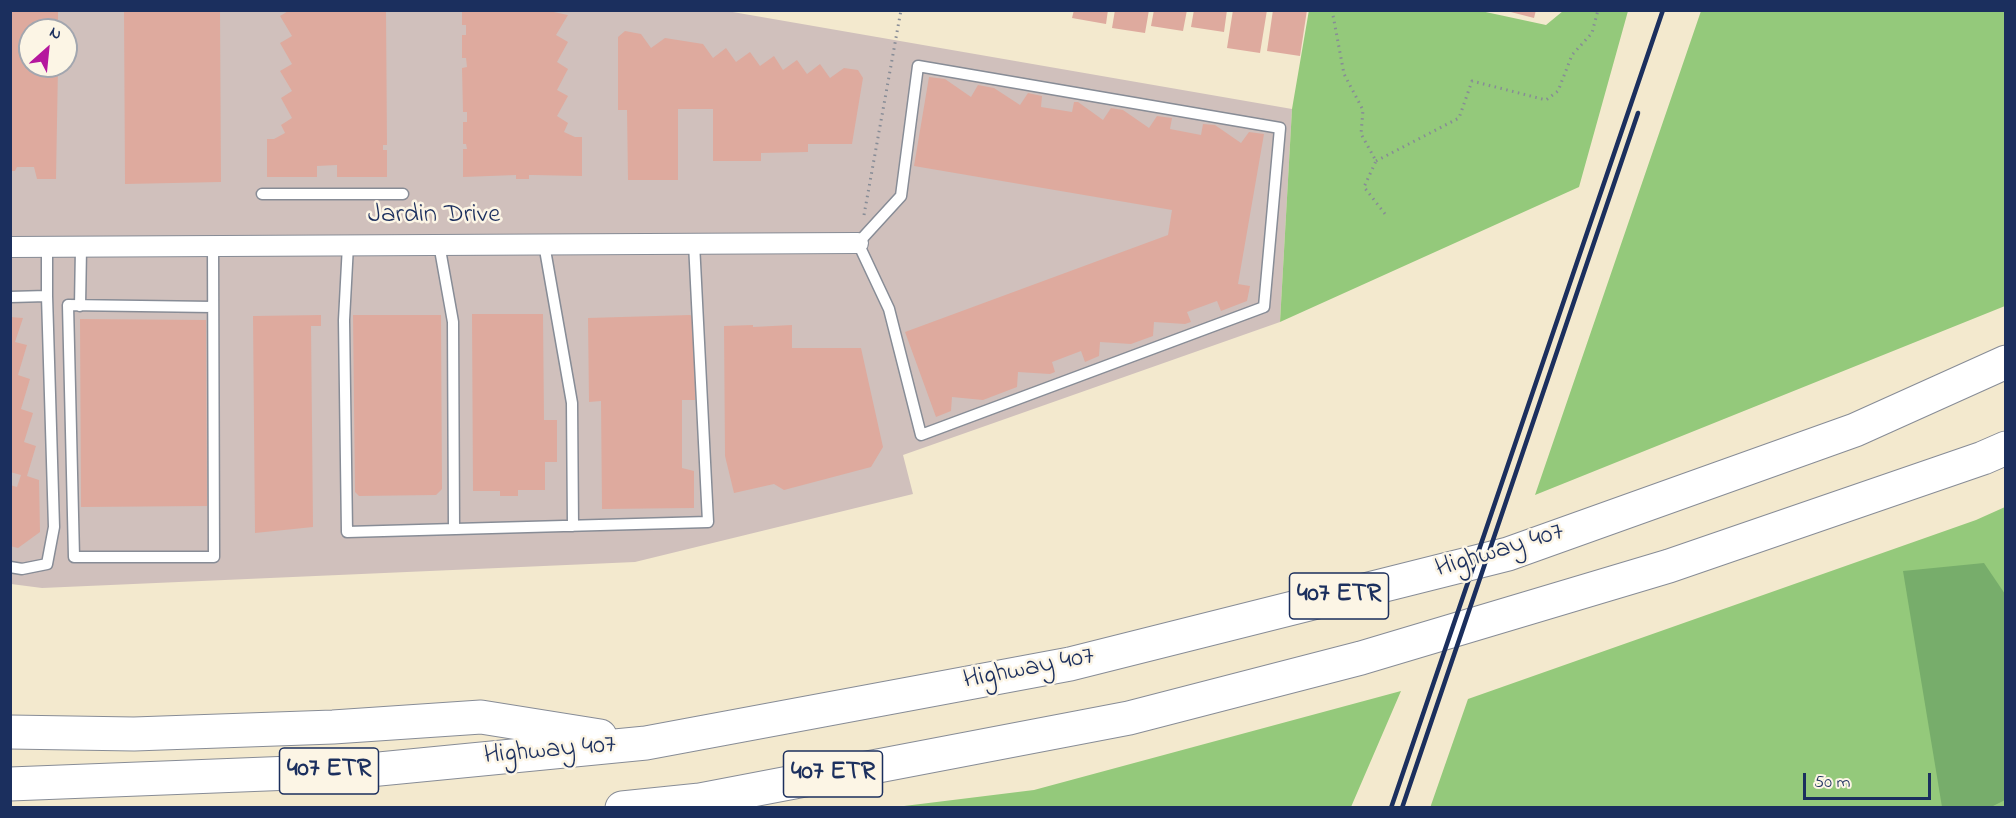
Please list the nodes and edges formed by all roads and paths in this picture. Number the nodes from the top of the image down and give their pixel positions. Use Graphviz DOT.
graph roads {
  1 [pos="901,10"];
  2 [pos="1332,10"];
  3 [pos="1598,10"];
  4 [pos="1376,161"];
  5 [pos="262,194"];
  6 [pos="403,194"];
  7 [pos="1385,214"];
  8 [pos="694,243"];
  9 [pos="858,243"];
  10 [pos="439,244"];
  11 [pos="544,244"];
  12 [pos="348,245"];
  13 [pos="213,246"];
  14 [pos="10,247"];
  15 [pos="47,247"];
  16 [pos="81,248"];
  17 [pos="47,296"];
  18 [pos="10,297"];
  19 [pos="80,306"];
  20 [pos="213,307"];
  21 [pos="2006,362"];
  22 [pos="2006,448"];
  23 [pos="573,526"];
  24 [pos="454,529"];
  25 [pos="10,567"];
  26 [pos="10,732"];
  27 [pos="646,743"];
  28 [pos="10,784"];
  29 [pos="622,807"];
  1 -- 9 [label="path"];
  2 -- 4 [label="path"];
  3 -- 4 [label="path"];
  4 -- 7 [label="path"];
  5 -- 6 [label="lane"];
  8 -- 9 [label="street, Jardin Drive"];
  8 -- 11 [label="street, Jardin Drive"];
  8 -- 23 [label="lane"];
  9 -- 9 [label="lane"];
  10 -- 11 [label="street, Jardin Drive"];
  10 -- 12 [label="street, Jardin Drive"];
  10 -- 24 [label="lane"];
  11 -- 23 [label="lane"];
  12 -- 13 [label="street, Jardin Drive"];
  12 -- 24 [label="lane"];
  13 -- 16 [label="street, Jardin Drive"];
  13 -- 20 [label="lane"];
  14 -- 15 [label="street, Jardin Drive"];
  15 -- 16 [label="street, Jardin Drive"];
  15 -- 17 [label="lane"];
  16 -- 19 [label="lane"];
  17 -- 18 [label="lane"];
  17 -- 25 [label="lane"];
  19 -- 20 [label="lane"];
  19 -- 20 [label="lane"];
  21 -- 27 [label="highway, Highway 407 / 407 ETR"];
  22 -- 29 [label="highway, 407 ETR"];
  23 -- 24 [label="lane"];
  26 -- 27 [label="highway"];
  27 -- 28 [label="highway, Highway 407 / 407 ETR"];
}
